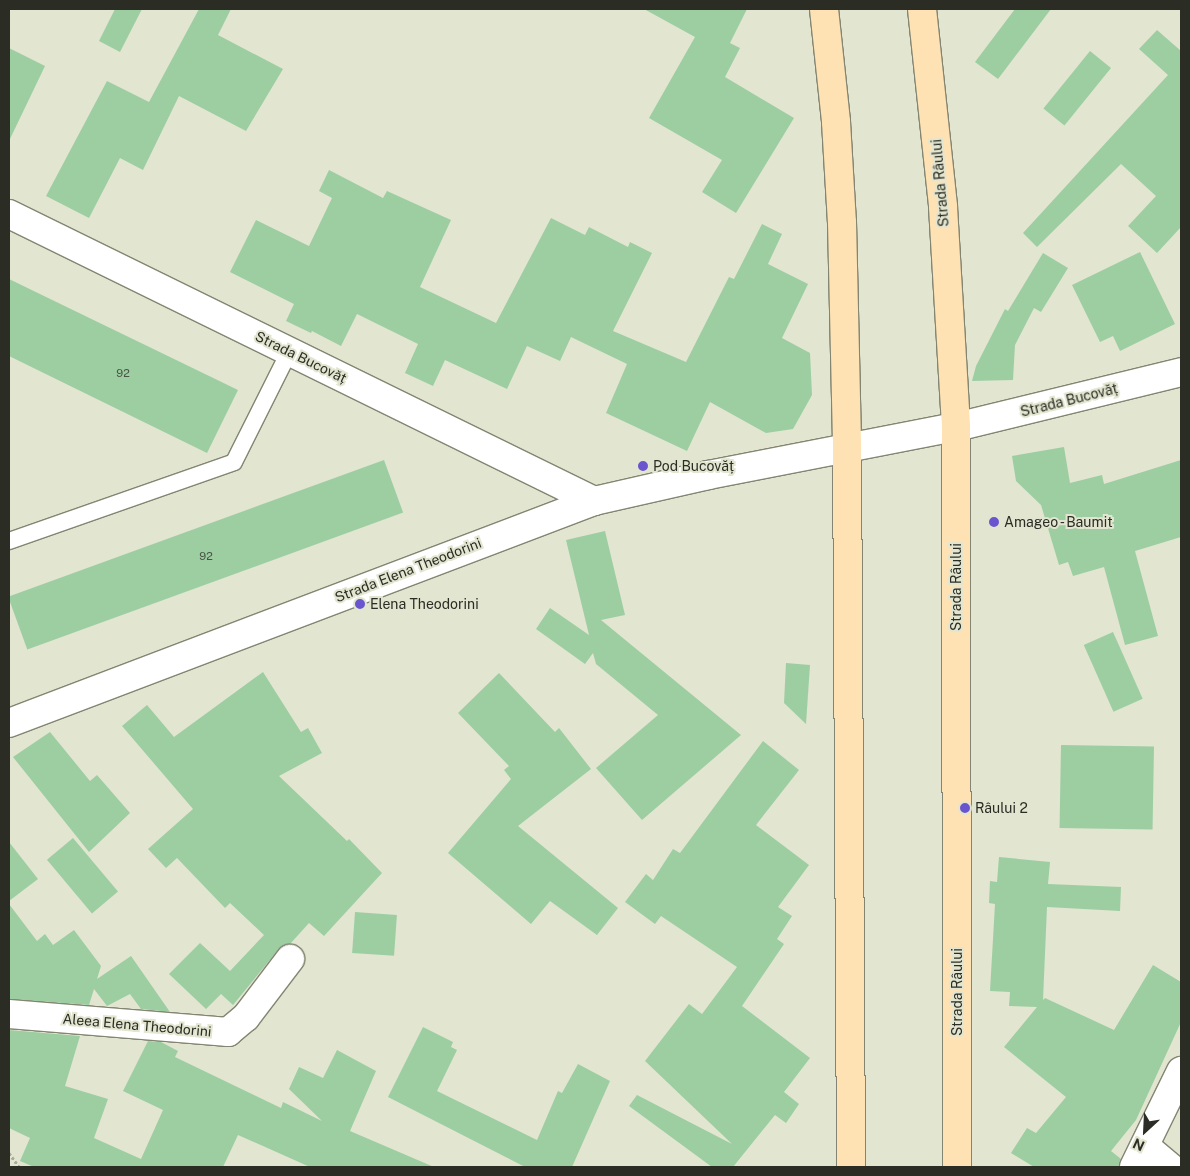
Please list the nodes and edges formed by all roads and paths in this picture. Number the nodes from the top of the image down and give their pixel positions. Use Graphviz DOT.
graph roads {
  1 [pos="824,9"];
  2 [pos="922,9"];
  3 [pos="9,214"];
  4 [pos="289,352"];
  5 [pos="1181,372"];
  6 [pos="956,427"];
  7 [pos="846,447"];
  8 [pos="594,501"];
  9 [pos="9,541"];
  10 [pos="9,723"];
  11 [pos="290,959"];
  12 [pos="9,1014"];
  13 [pos="1181,1071"];
  14 [pos="9,1153"];
  15 [pos="1139,1157"];
  16 [pos="19,1167"];
  17 [pos="851,1167"];
  18 [pos="957,1167"];
  19 [pos="1170,1167"];
  1 -- 7 [label="main road"];
  2 -- 6 [label="main road, Strada Râului"];
  3 -- 4 [label="main road, Strada Bucovăț"];
  4 -- 8 [label="main road, Strada Bucovăț"];
  4 -- 9 [label="lane"];
  5 -- 6 [label="main road, Strada Bucovăț"];
  6 -- 7 [label="main road, Strada Bucovăț"];
  6 -- 18 [label="main road, Strada Râului"];
  7 -- 8 [label="main road, Strada Elena Theodorini"];
  7 -- 17 [label="main road"];
  8 -- 10 [label="main road, Strada Elena Theodorini"];
  11 -- 12 [label="main road, Aleea Elena Theodorini"];
  13 -- 15 [label="main road"];
  14 -- 16 [label="path"];
  15 -- 19 [label="main road"];
}
